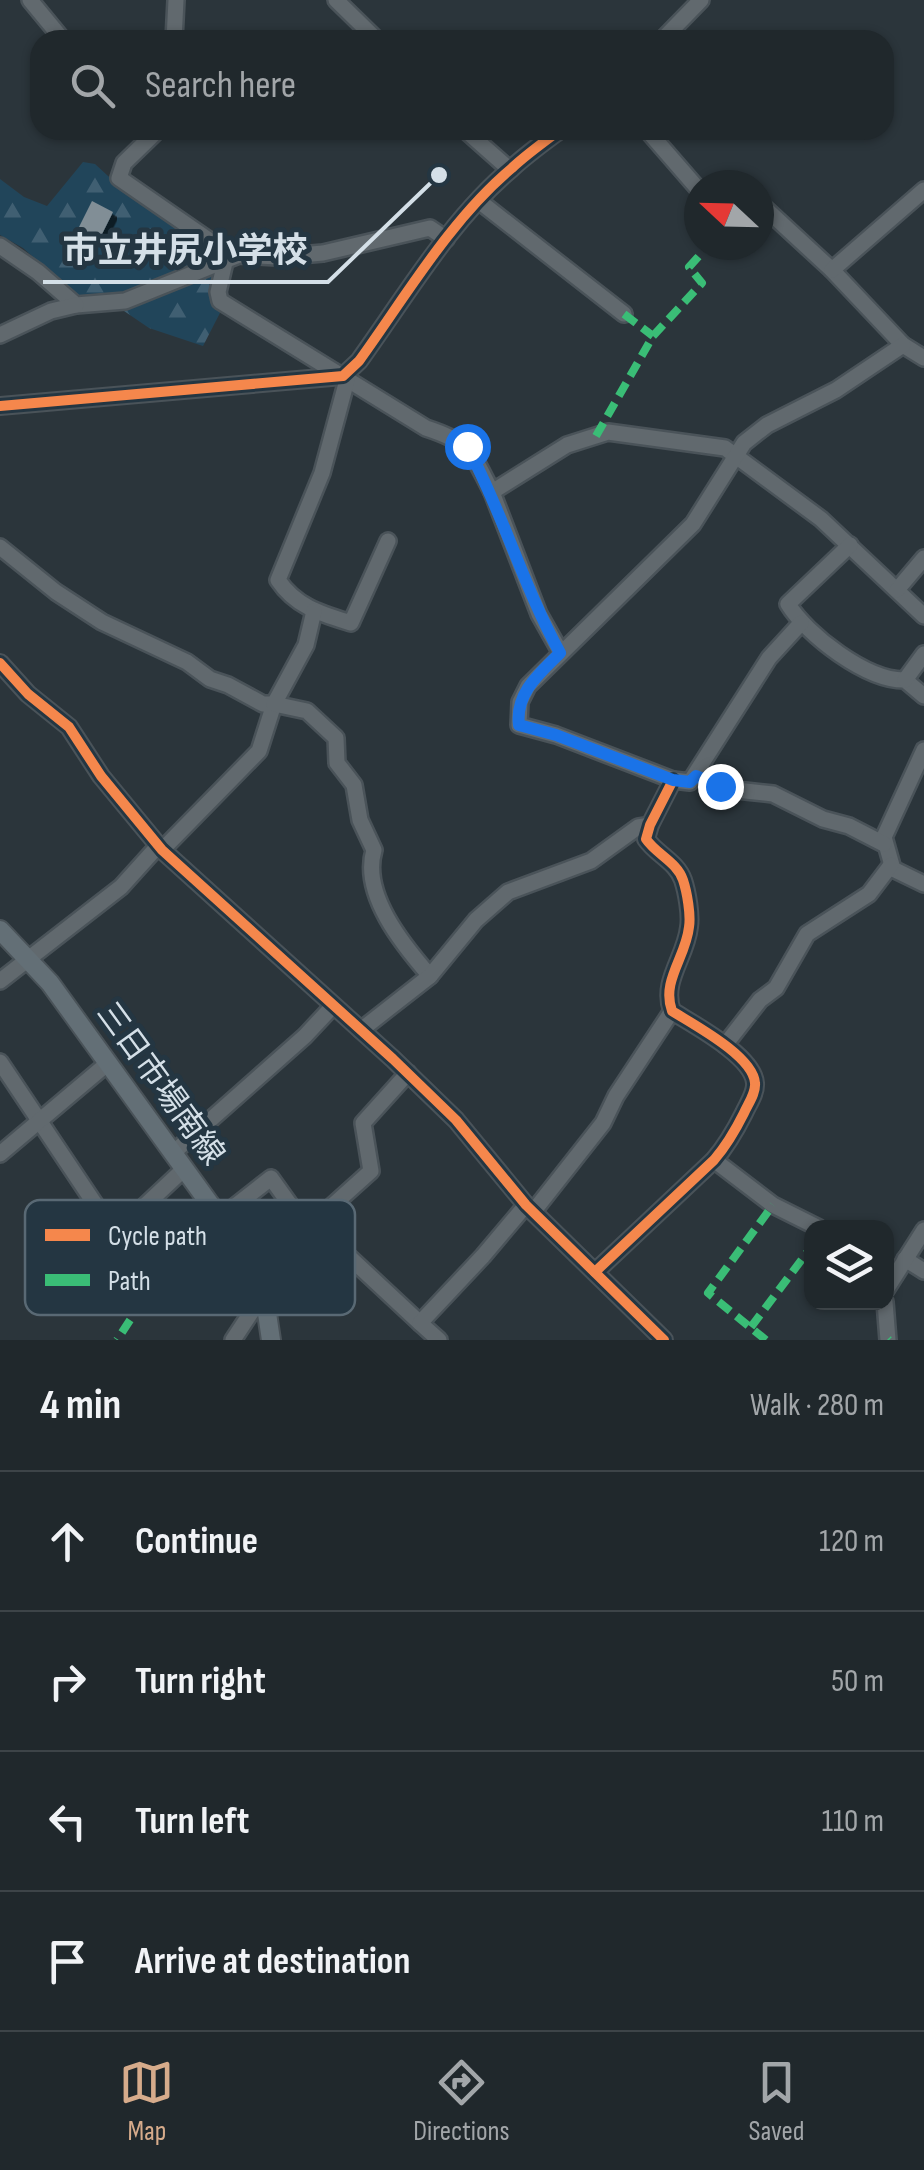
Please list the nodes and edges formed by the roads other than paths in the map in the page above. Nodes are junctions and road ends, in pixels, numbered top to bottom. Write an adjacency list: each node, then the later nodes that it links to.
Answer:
1 (30, 0): 5 (street)
2 (176, 0): 6 (street)
3 (336, 0): 7 (street)
4 (701, 0): 8 (street)
5 (55, 30)
6 (174, 30)
7 (366, 30)
8 (672, 30)
9 (136, 140): 14 (street)
10 (148, 140): 14 (street)
11 (477, 140): 15 (street)
12 (547, 140): 15 (street)
13 (656, 140): 16 (street)
14 (140, 148): 22 (street)
15 (510, 169): 18 (street)
16 (684, 173)
17 (924, 190): 23 (street)
18 (480, 201): 20 (street); 25 (street)
19 (774, 216): 23 (street)
20 (446, 239): 22 (street); 29 (street)
21 (0, 246): 24 (street)
22 (226, 258): 24 (street); 29 (street)
23 (832, 270): 27 (street)
24 (76, 305): 26 (street)
25 (624, 314)
26 (0, 336)
27 (903, 345): 28 (street); 31 (street)
28 (924, 358)
29 (345, 378): 30 (street); 32 (street); 38 (street)
30 (0, 406)
31 (736, 454): 32 (street); 34 (street); 41 (street)
32 (492, 492): 41 (street)
33 (388, 541): 38 (street)
34 (850, 545): 37 (street); 40 (street)
35 (0, 547): 46 (street)
36 (924, 558): 37 (street)
37 (896, 590): 39 (street)
38 (314, 611): 46 (street)
39 (924, 616)
40 (801, 623): 44 (street); 48 (street)
41 (560, 653): 49 (street)
42 (924, 654): 44 (street)
43 (1, 665): 52 (street)
44 (904, 680): 45 (street)
45 (924, 696)
46 (274, 704): 52 (street); 57 (street)
47 (924, 750): 51 (street)
48 (696, 776): 49 (street); 51 (street)
49 (673, 780): 50 (street)
50 (650, 825): 57 (street); 60 (street)
51 (884, 844): 53 (street)
52 (160, 848): 56 (street); 59 (street)
53 (892, 865): 54 (street); 62 (street)
54 (924, 884)
55 (0, 930): 56 (main road, 三日市場南線)
56 (28, 958): 58 (street); 64 (main road, 三日市場南線)
57 (430, 976): 61 (street)
58 (0, 981)
59 (333, 1006): 61 (street); 69 (street)
60 (672, 1011): 62 (street); 76 (street)
61 (361, 1030): 65 (street)
62 (725, 1045): 68 (street)
63 (0, 1062): 66 (street)
64 (108, 1063): 66 (street); 69 (main road, 三日市場南線)
65 (408, 1073): 75 (street); 76 (street)
66 (40, 1122): 67 (street); 70 (street)
67 (0, 1154)
68 (714, 1160): 77 (street); 82 (street)
69 (178, 1161): 71 (street); 72 (main road, 三日市場南線)
70 (92, 1200)
71 (145, 1200)
72 (207, 1200)
73 (243, 1200): 74 (street)
74 (288, 1200)
75 (334, 1200)
76 (529, 1208): 82 (street); 87 (street)
77 (804, 1220)
78 (924, 1230): 79 (street)
79 (905, 1258): 81 (street); 83 (street)
80 (355, 1265): 87 (street)
81 (924, 1271)
82 (595, 1272): 91 (street)
83 (894, 1275)
84 (886, 1310): 92 (street)
85 (245, 1315): 88 (street)
86 (267, 1315): 89 (main road, 三日市場南線)
87 (420, 1323): 90 (street)
88 (233, 1340)
89 (272, 1340)
90 (439, 1340)
91 (664, 1340)
92 (888, 1340)

